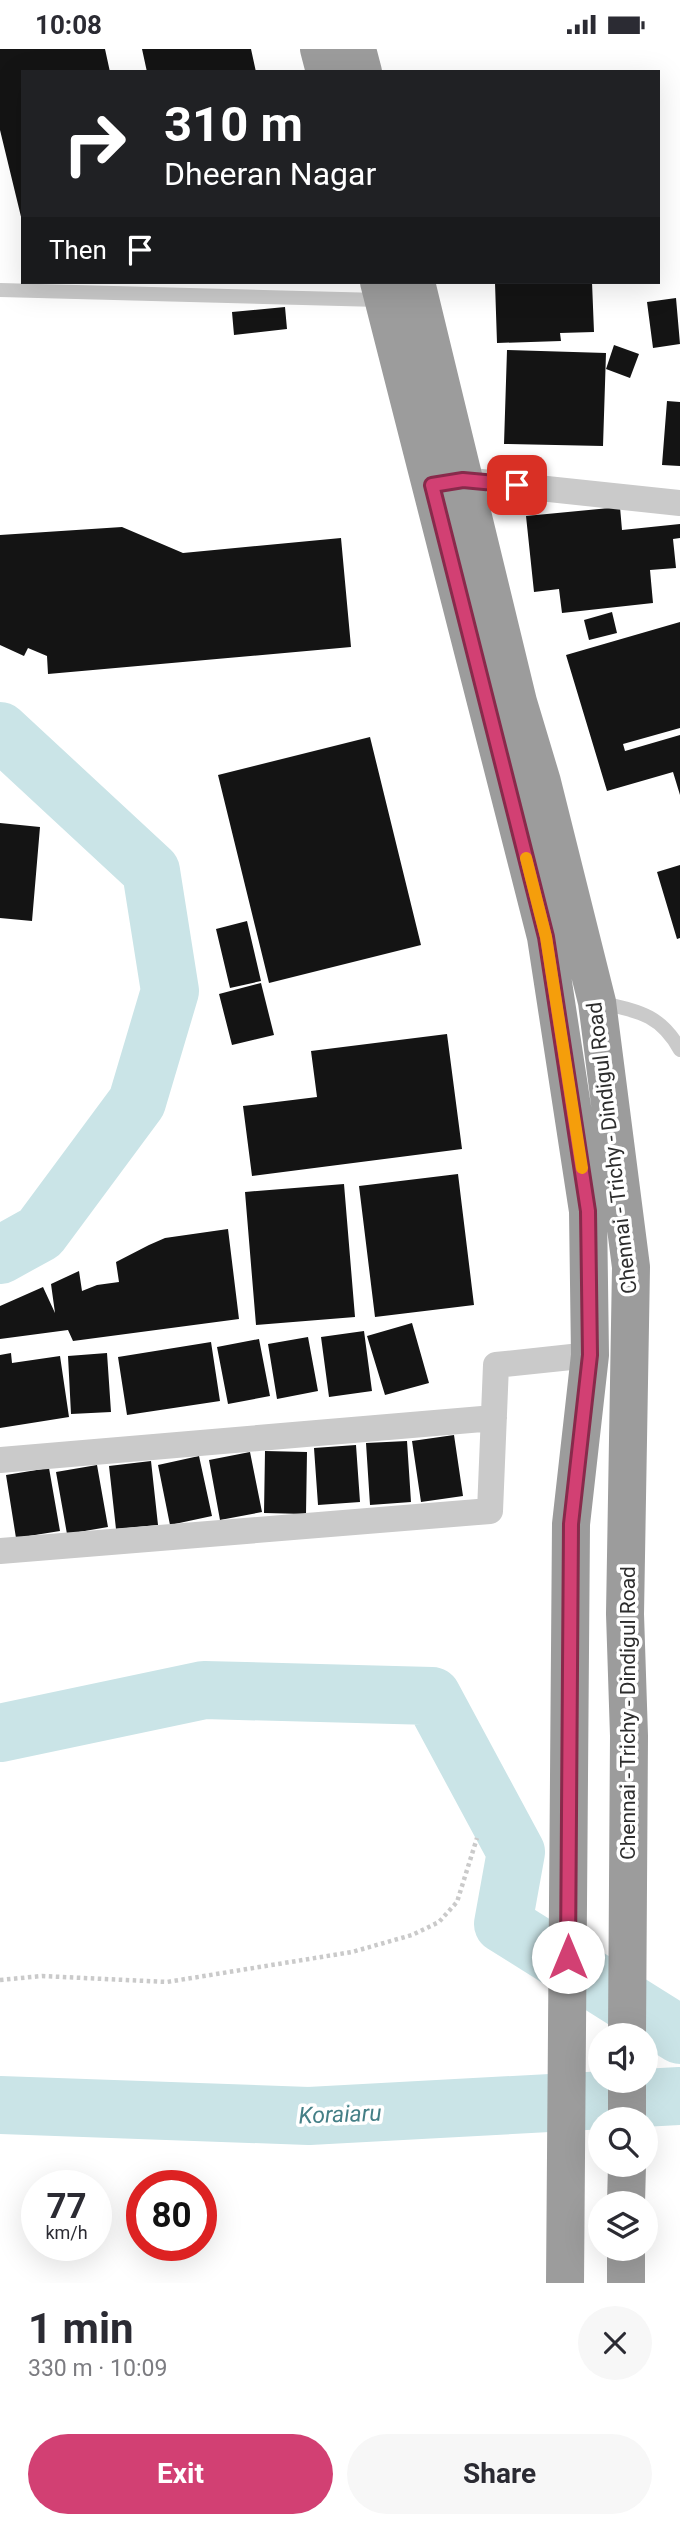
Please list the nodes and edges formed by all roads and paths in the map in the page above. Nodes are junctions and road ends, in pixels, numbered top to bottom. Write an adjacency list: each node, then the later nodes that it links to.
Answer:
1 (319, 49): 3 (highway)
2 (357, 49): 4 (highway)
3 (324, 70)
4 (362, 70)
5 (393, 288): 6 (lane); 7 (highway, Chennai - Trichy - Dindigul Road)
6 (0, 290)
7 (447, 482): 8 (street); 9 (highway, Chennai - Trichy - Dindigul Road); 11 (highway, Chennai - Trichy - Dindigul Road)
8 (680, 503)
9 (597, 1002): 10 (lane); 17 (highway, Chennai - Trichy - Dindigul Road)
10 (680, 1050)
11 (590, 1355): 12 (street); 18 (highway, Chennai - Trichy - Dindigul Road)
12 (494, 1418): 13 (street); 14 (street)
13 (0, 1460)
14 (0, 1551)
15 (477, 1838): 16 (path)
16 (0, 1980)
17 (627, 2023)
18 (566, 2272)

